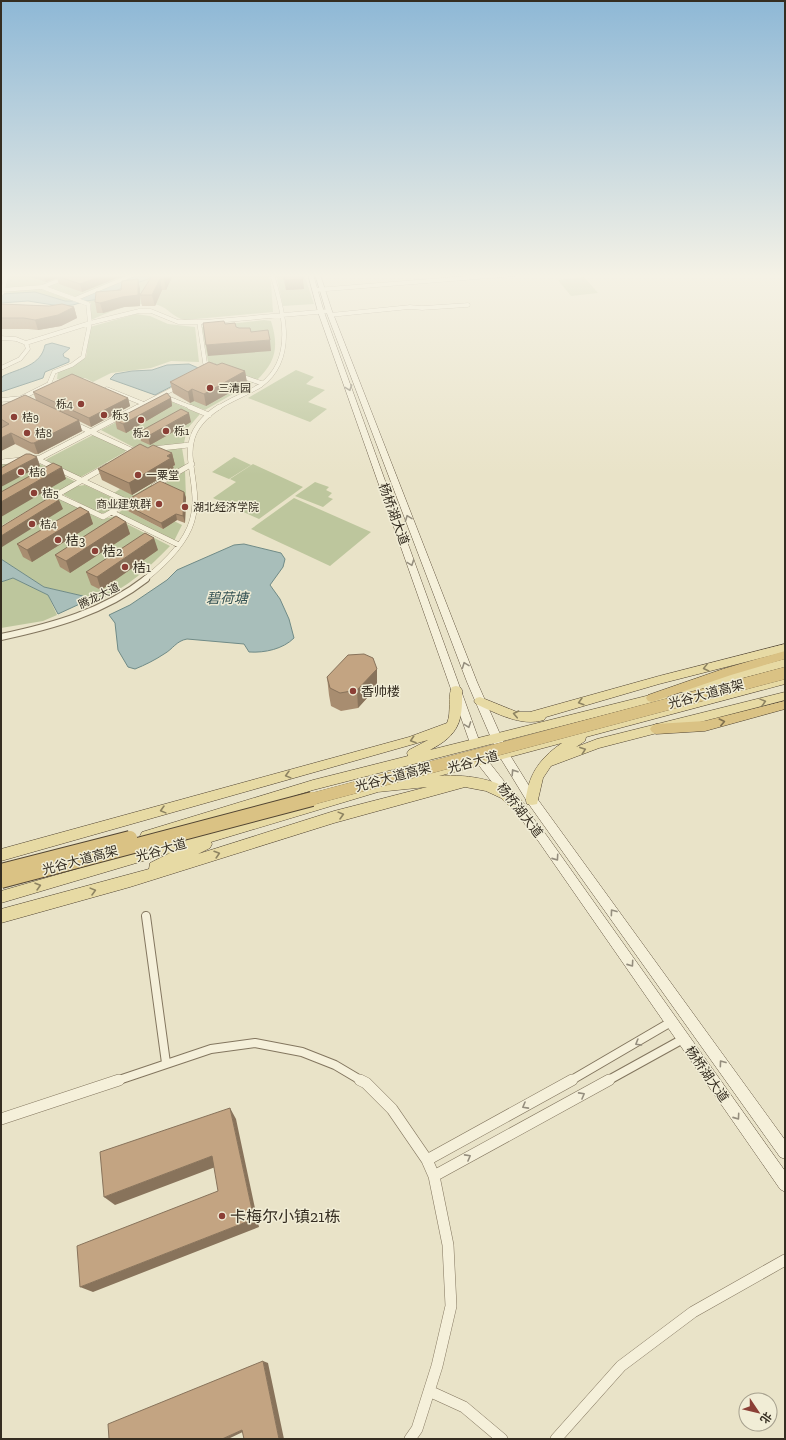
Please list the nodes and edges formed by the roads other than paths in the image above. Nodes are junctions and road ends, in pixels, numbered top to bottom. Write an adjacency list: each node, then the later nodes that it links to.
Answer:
1 (21, 341): 8 (street)
2 (32, 341): 8 (street)
3 (87, 341): 14 (street)
4 (202, 341): 9 (street)
5 (283, 341): 16 (street)
6 (337, 341): 49 (main road, 杨桥湖大道, one-way to 49)
7 (338, 341): 52 (main road, 杨桥湖大道, one-way to 7)
8 (26, 343): 10 (street)
9 (216, 366): 11 (street); 12 (street)
10 (1, 368)
11 (222, 369)
12 (209, 370)
13 (235, 373): 16 (street)
14 (51, 379): 15 (street); 20 (street)
15 (58, 379)
16 (261, 383): 24 (street)
17 (182, 384): 19 (street)
18 (98, 386): 23 (street)
19 (162, 395): 23 (street); 24 (street)
20 (21, 398): 21 (street); 22 (street)
21 (1, 400)
22 (28, 402)
23 (144, 404): 26 (street)
24 (209, 415): 27 (street)
25 (63, 419): 26 (street)
26 (92, 432): 28 (street); 30 (street)
27 (189, 445): 28 (street); 33 (street, 腾龙大道)
28 (133, 451): 29 (street)
29 (122, 456)
30 (40, 458): 32 (street); 34 (street)
31 (116, 460): 34 (street)
32 (1, 462)
33 (192, 464): 35 (street); 41 (street, 腾龙大道)
34 (82, 480): 36 (street); 39 (street)
35 (147, 490)
36 (56, 495): 38 (street); 40 (street)
37 (134, 498): 39 (street)
38 (50, 499)
39 (128, 502): 40 (street)
40 (111, 512): 41 (street)
41 (179, 545): 42 (street, 腾龙大道)
42 (1, 637)
43 (785, 648): 57 (main road, one-way to 57)
44 (785, 656): 51 (highway)
45 (785, 663): 51 (main road, 光谷大道)
46 (785, 667): 75 (highway, 光谷大道高架, bridge)
47 (785, 673): 77 (highway, 光谷大道高架, bridge)
48 (785, 680): 56 (main road, 光谷大道)
49 (456, 690): 58 (main road); 62 (main road, 杨桥湖大道, one-way to 62)
50 (785, 696): 54 (main road, one-way to 50)
51 (652, 698): 55 (main road, 光谷大道)
52 (480, 701): 57 (main road, one-way to 52); 61 (main road, 杨桥湖大道)
53 (785, 705): 59 (highway, one-way to 53)
54 (744, 707): 56 (main road); 59 (main road)
55 (596, 713): 57 (main road); 61 (main road, 光谷大道)
56 (654, 715): 60 (main road, 光谷大道)
57 (532, 716)
58 (450, 727): 66 (main road); 70 (main road, one-way to 70)
59 (656, 729): 65 (main road, one-way to 59)
60 (593, 731): 63 (main road, 光谷大道); 65 (main road)
61 (495, 737): 62 (main road, 光谷大道); 63 (main road, 杨桥湖大道)
62 (475, 743): 64 (main road, 杨桥湖大道); 66 (main road, 光谷大道)
63 (503, 754): 64 (main road, 光谷大道); 71 (main road, 杨桥湖大道, one-way to 63)
64 (481, 760): 68 (main road, 光谷大道); 72 (main road, 杨桥湖大道)
65 (546, 763): 71 (main road)
66 (378, 768): 69 (main road, 光谷大道)
67 (464, 782): 68 (main road); 72 (main road); 78 (main road, one-way to 67)
68 (379, 787): 73 (main road, 光谷大道)
69 (305, 788): 70 (main road); 76 (main road, 光谷大道)
70 (216, 795): 74 (main road, one-way to 74)
71 (532, 800): 86 (main road, 杨桥湖大道, one-way to 71)
72 (519, 807): 82 (main road, 杨桥湖大道, one-way to 82)
73 (244, 826): 78 (main road); 79 (main road, 光谷大道, one-way to 73)
74 (1, 855)
75 (1, 871)
76 (1, 875)
77 (1, 881)
78 (116, 885): 80 (main road, one-way to 78)
79 (1, 897)
80 (1, 916)
81 (146, 916): 84 (street)
82 (671, 1022): 83 (main road, 杨桥湖大道); 87 (street, one-way to 87)
83 (683, 1039): 88 (street, one-way to 83); 89 (main road, 杨桥湖大道, one-way to 89)
84 (166, 1063): 85 (street); 87 (street)
85 (1, 1119)
86 (785, 1152)
87 (427, 1160): 88 (street)
88 (434, 1176): 91 (street)
89 (785, 1184)
90 (785, 1260): 94 (street)
91 (429, 1391): 92 (street); 93 (street)
92 (410, 1439)
93 (502, 1439)
94 (556, 1439)

